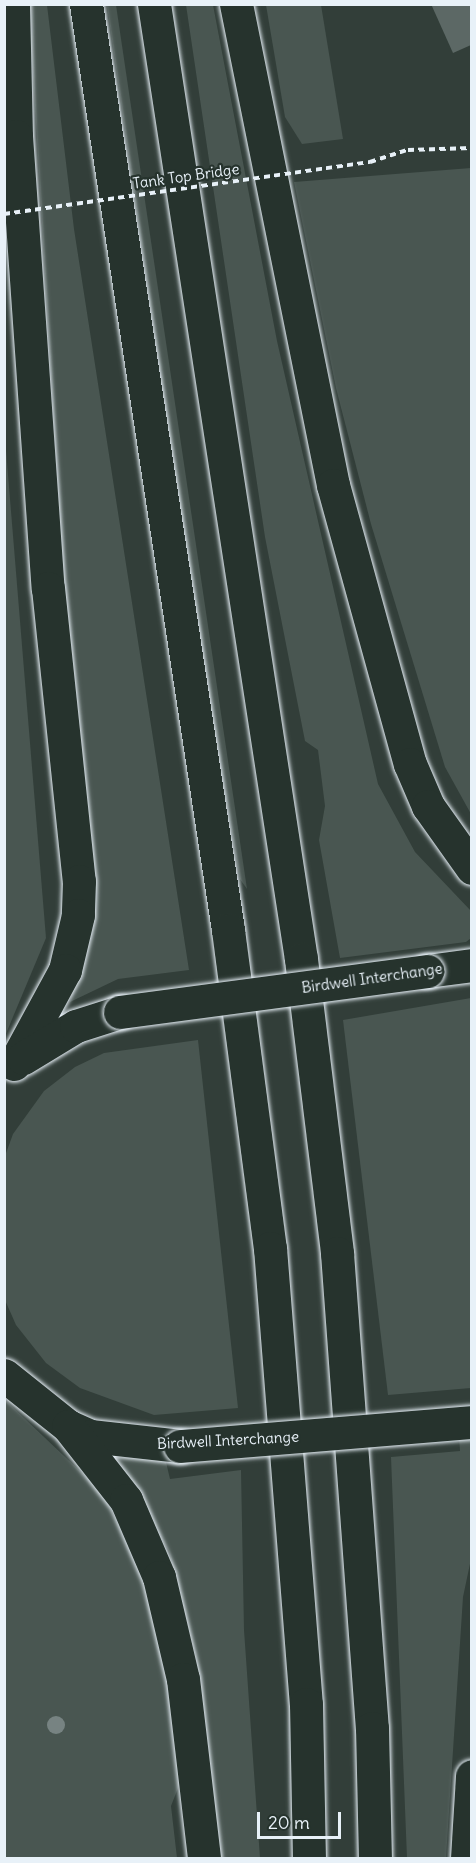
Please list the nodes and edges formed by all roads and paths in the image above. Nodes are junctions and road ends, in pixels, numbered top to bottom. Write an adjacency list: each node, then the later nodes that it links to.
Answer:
1 (13, 4): 9 (highway)
2 (86, 4): 15 (highway)
3 (154, 4): 16 (highway)
4 (236, 4): 7 (highway)
5 (471, 148): 6 (path, Tank Top Bridge, bridge)
6 (4, 213)
7 (471, 868)
8 (471, 965): 9 (highway, Birdwell Interchange, bridge)
9 (9, 1069)
10 (4, 1376): 12 (highway, Birdwell Interchange)
11 (471, 1422): 12 (highway, Birdwell Interchange, bridge)
12 (68, 1426): 14 (highway)
13 (471, 1776): 17 (highway)
14 (204, 1858)
15 (309, 1858)
16 (375, 1858)
17 (467, 1858)

